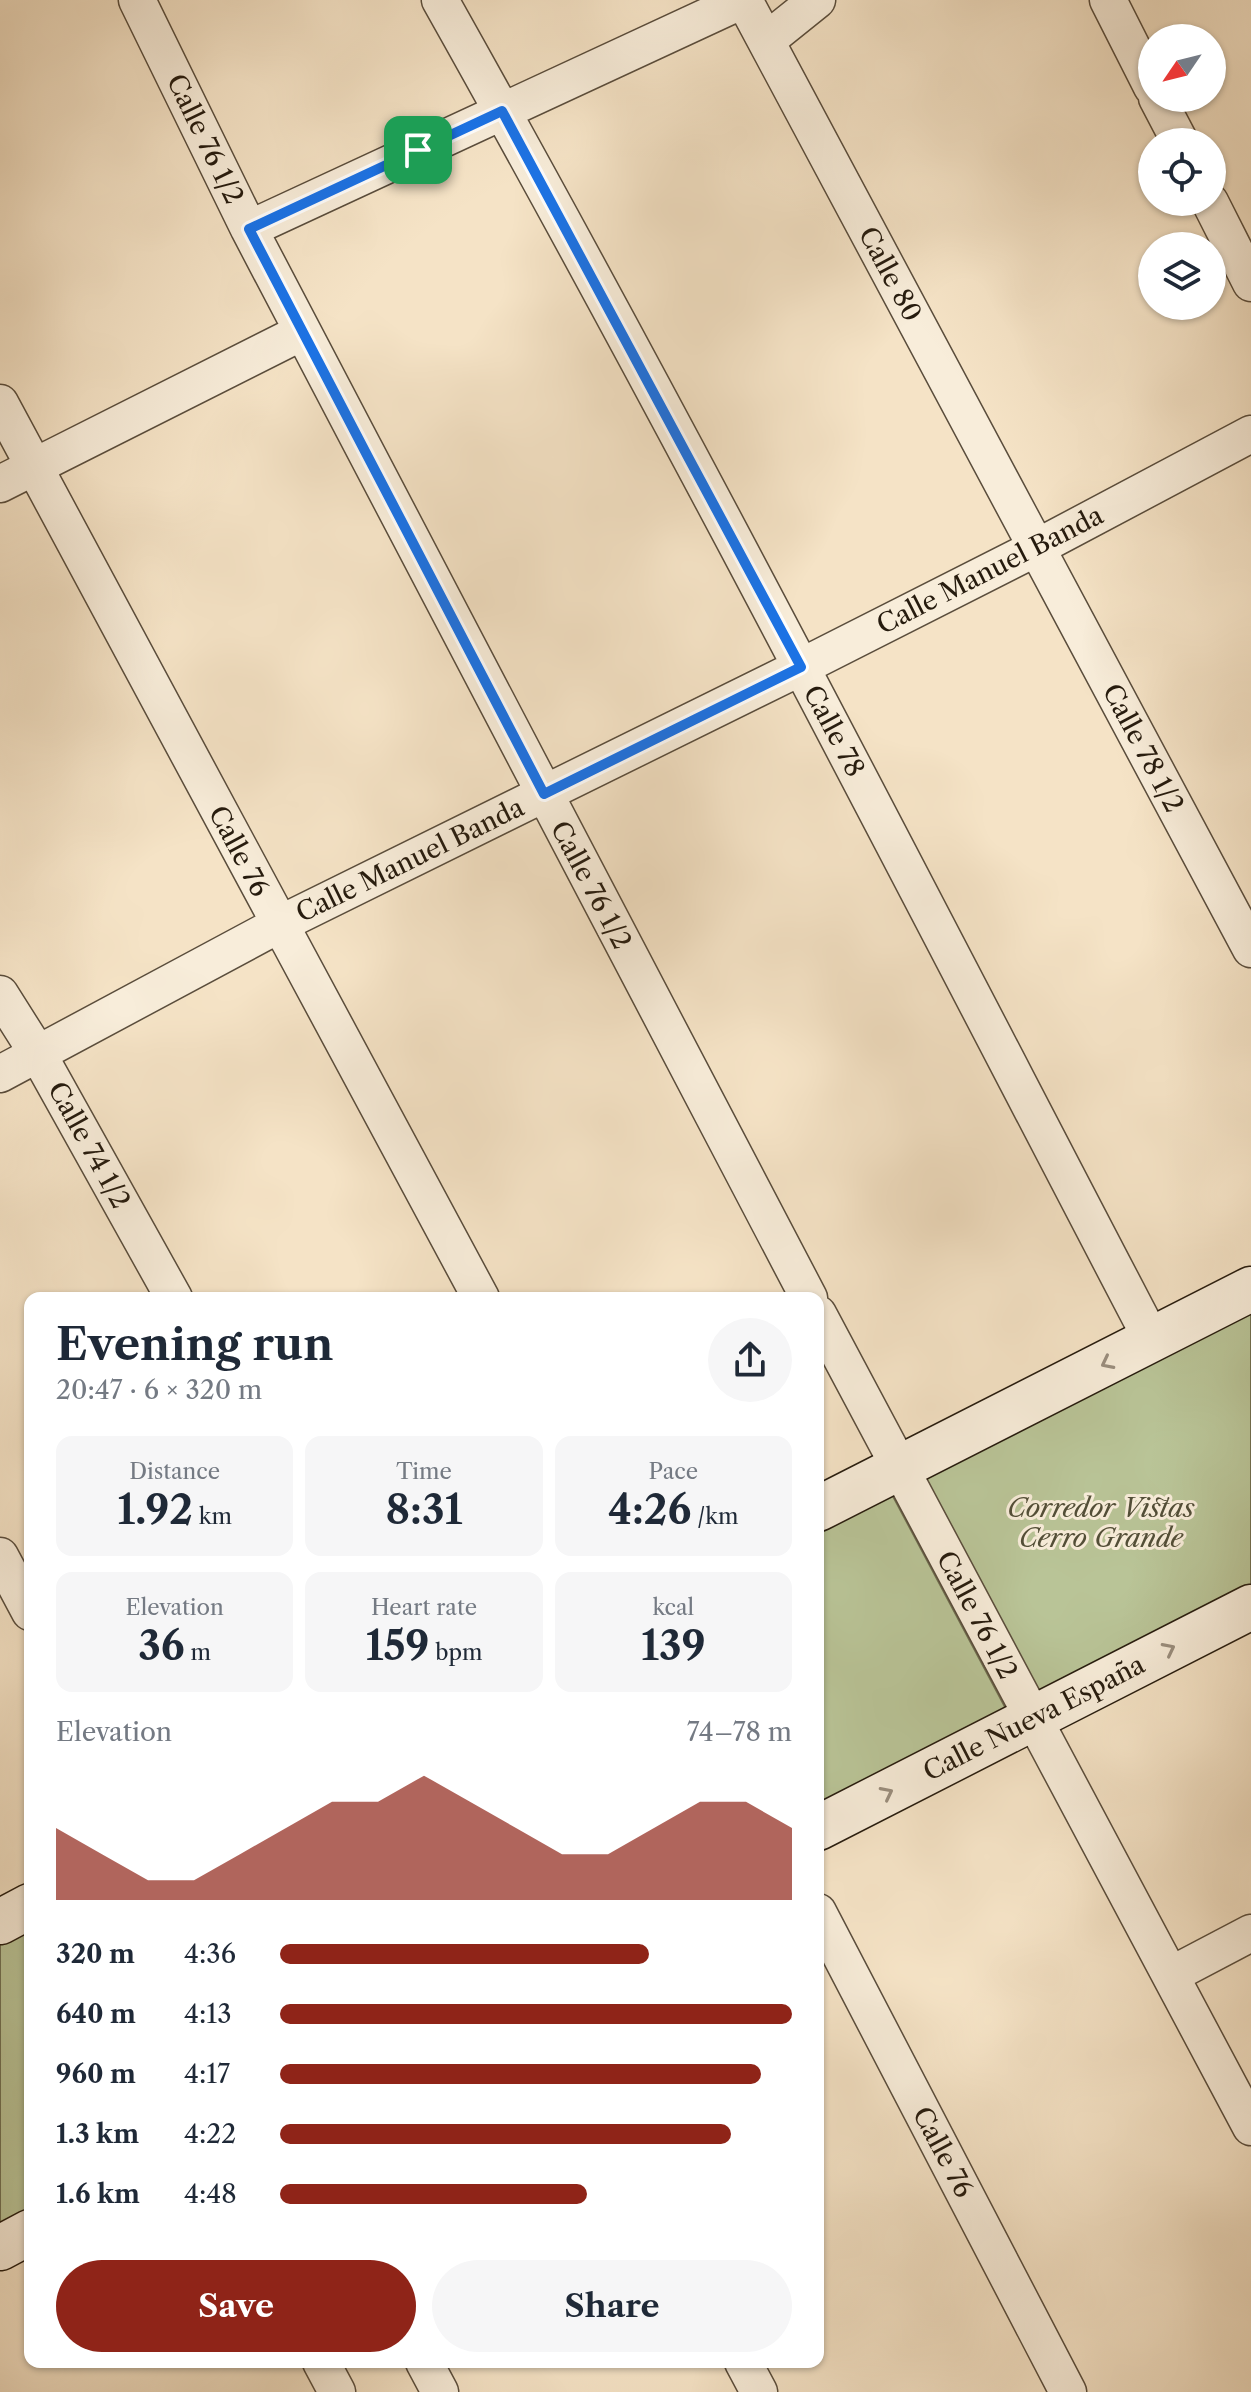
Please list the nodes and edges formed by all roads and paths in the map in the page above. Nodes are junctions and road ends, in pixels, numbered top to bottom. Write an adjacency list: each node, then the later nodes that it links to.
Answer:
1 (137, 0): 10 (street, Calle 76 1/2)
2 (440, 0): 8 (street, Calle 78)
3 (743, 0): 6 (street, Calle 80); 8 (street)
4 (817, 0): 6 (street)
5 (1108, 0): 7 (street)
6 (766, 41): 17 (street, Calle 80)
7 (1138, 59)
8 (502, 111): 10 (street); 18 (street, Calle 78)
9 (1217, 216): 11 (street)
10 (249, 229): 12 (street, Calle 76 1/2)
11 (1251, 283)
12 (302, 332): 15 (street); 19 (street, Calle 76 1/2)
13 (0, 403): 15 (street, Calle 76)
14 (1251, 434): 17 (street, Calle Manuel Banda)
15 (33, 468): 16 (street); 20 (street, Calle 76)
16 (0, 484)
17 (1036, 548): 18 (street, Calle Manuel Banda); 21 (street, Calle 78 1/2)
18 (801, 667): 19 (street, Calle Manuel Banda); 30 (street, Calle 78)
19 (544, 794): 20 (street, Calle Manuel Banda); 28 (street, Calle 76 1/2)
20 (278, 925): 23 (street, Calle Manuel Banda); 27 (street, Calle 76)
21 (1251, 949)
22 (0, 994): 23 (street, Calle 74 1/2)
23 (38, 1054): 24 (street, Calle Manuel Banda); 26 (street, Calle 74 1/2)
24 (0, 1074)
25 (1251, 1289): 30 (street)
26 (171, 1292)
27 (478, 1292)
28 (806, 1292)
29 (824, 1325): 31 (street, Calle 76 1/2)
30 (1152, 1340): 31 (street, one-way to 31)
31 (899, 1469): 32 (street); 36 (street, Calle 76 1/2)
32 (824, 1506)
33 (0, 1556): 34 (street)
34 (24, 1601)
35 (1251, 1607): 36 (street, Calle Nueva España, one-way to 35)
36 (1032, 1719): 37 (street, Calle Nueva España, one-way to 36); 42 (street, Calle 76 1/2)
37 (824, 1825)
38 (24, 1909): 39 (street)
39 (0, 1922)
40 (824, 1924): 52 (street, Calle 76)
41 (1251, 1933): 42 (street)
42 (1171, 1975): 43 (street, Calle 76 1/2)
43 (1251, 2127)
44 (24, 2235): 45 (street)
45 (0, 2248)
46 (324, 2368): 49 (street)
47 (427, 2368): 50 (street)
48 (746, 2368): 51 (street)
49 (337, 2392)
50 (440, 2392)
51 (759, 2392)
52 (1068, 2392)

